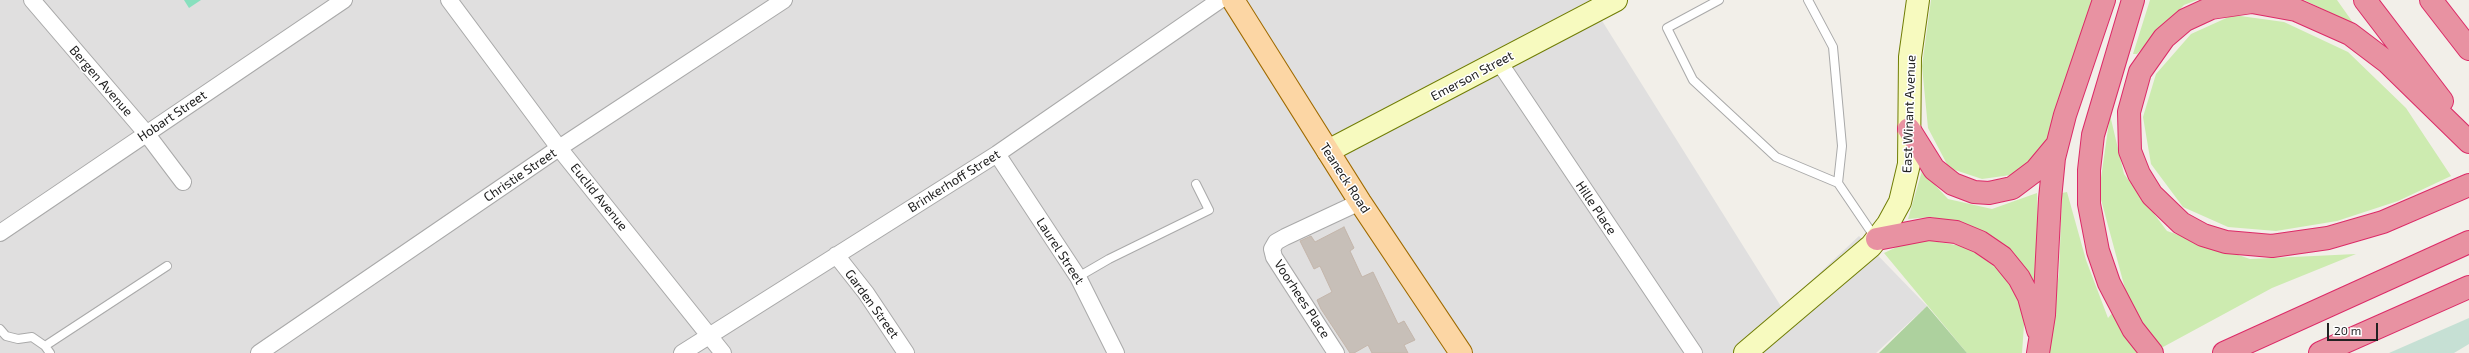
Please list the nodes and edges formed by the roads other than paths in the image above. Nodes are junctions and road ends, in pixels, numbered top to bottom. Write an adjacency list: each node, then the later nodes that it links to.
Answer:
1 (32, 0): 20 (street, Bergen Avenue)
2 (344, 0): 20 (street, Hobart Street)
3 (449, 0): 24 (street, Euclid Avenue)
4 (784, 0): 24 (street, Christie Street)
5 (1220, 0): 26 (street, Brinkerhoff Street)
6 (1233, 0): 25 (main road, Teaneck Road)
7 (1616, 0): 18 (main road, Emerson Street)
8 (1719, 0): 28 (lane)
9 (1808, 0): 28 (lane)
10 (1906, 0): 17 (main road)
11 (1918, 0): 17 (main road, East Winant Avenue)
12 (2104, 0): 23 (highway)
13 (2133, 0): 53 (highway)
14 (2365, 0): 21 (highway)
15 (2431, 0): 16 (highway)
16 (2469, 49)
17 (1910, 57): 19 (main road, East Winant Avenue)
18 (1499, 62): 25 (main road, Emerson Street); 51 (street, Hille Place)
19 (1909, 130): 23 (highway); 33 (main road, East Winant Avenue)
20 (146, 134): 27 (street, Bergen Avenue); 32 (street, Hobart Street)
21 (2469, 136)
22 (2469, 142): 30 (highway)
23 (2057, 145): 42 (highway)
24 (559, 148): 40 (street, Euclid Avenue); 44 (street, Christie Street)
25 (1328, 151): 31 (main road, Teaneck Road)
26 (997, 154): 35 (street, Brinkerhoff Street); 37 (street, Laurel Street)
27 (183, 182)
28 (1838, 183): 33 (lane)
29 (1196, 184): 37 (lane)
30 (2469, 185)
31 (1360, 202): 49 (street, Voorhees Place); 50 (main road, Teaneck Road)
32 (0, 233)
33 (1877, 239): 42 (highway); 52 (main road, East Winant Avenue)
34 (2469, 242): 54 (highway)
35 (836, 255): 40 (street, Brinkerhoff Street); 47 (street, Garden Street)
36 (167, 266): 41 (lane)
37 (1078, 277): 48 (street, Laurel Street)
38 (2469, 287): 55 (highway)
39 (0, 329): 41 (lane)
40 (709, 334): 45 (street, Brinkerhoff Street); 46 (street, Euclid Avenue)
41 (45, 346): 43 (lane)
42 (2039, 347)
43 (50, 353)
44 (259, 353)
45 (682, 353)
46 (724, 353)
47 (906, 353)
48 (1116, 353)
49 (1336, 353)
50 (1461, 353)
51 (1694, 353)
52 (1745, 353)
53 (2152, 353)
54 (2224, 353)
55 (2320, 353)

